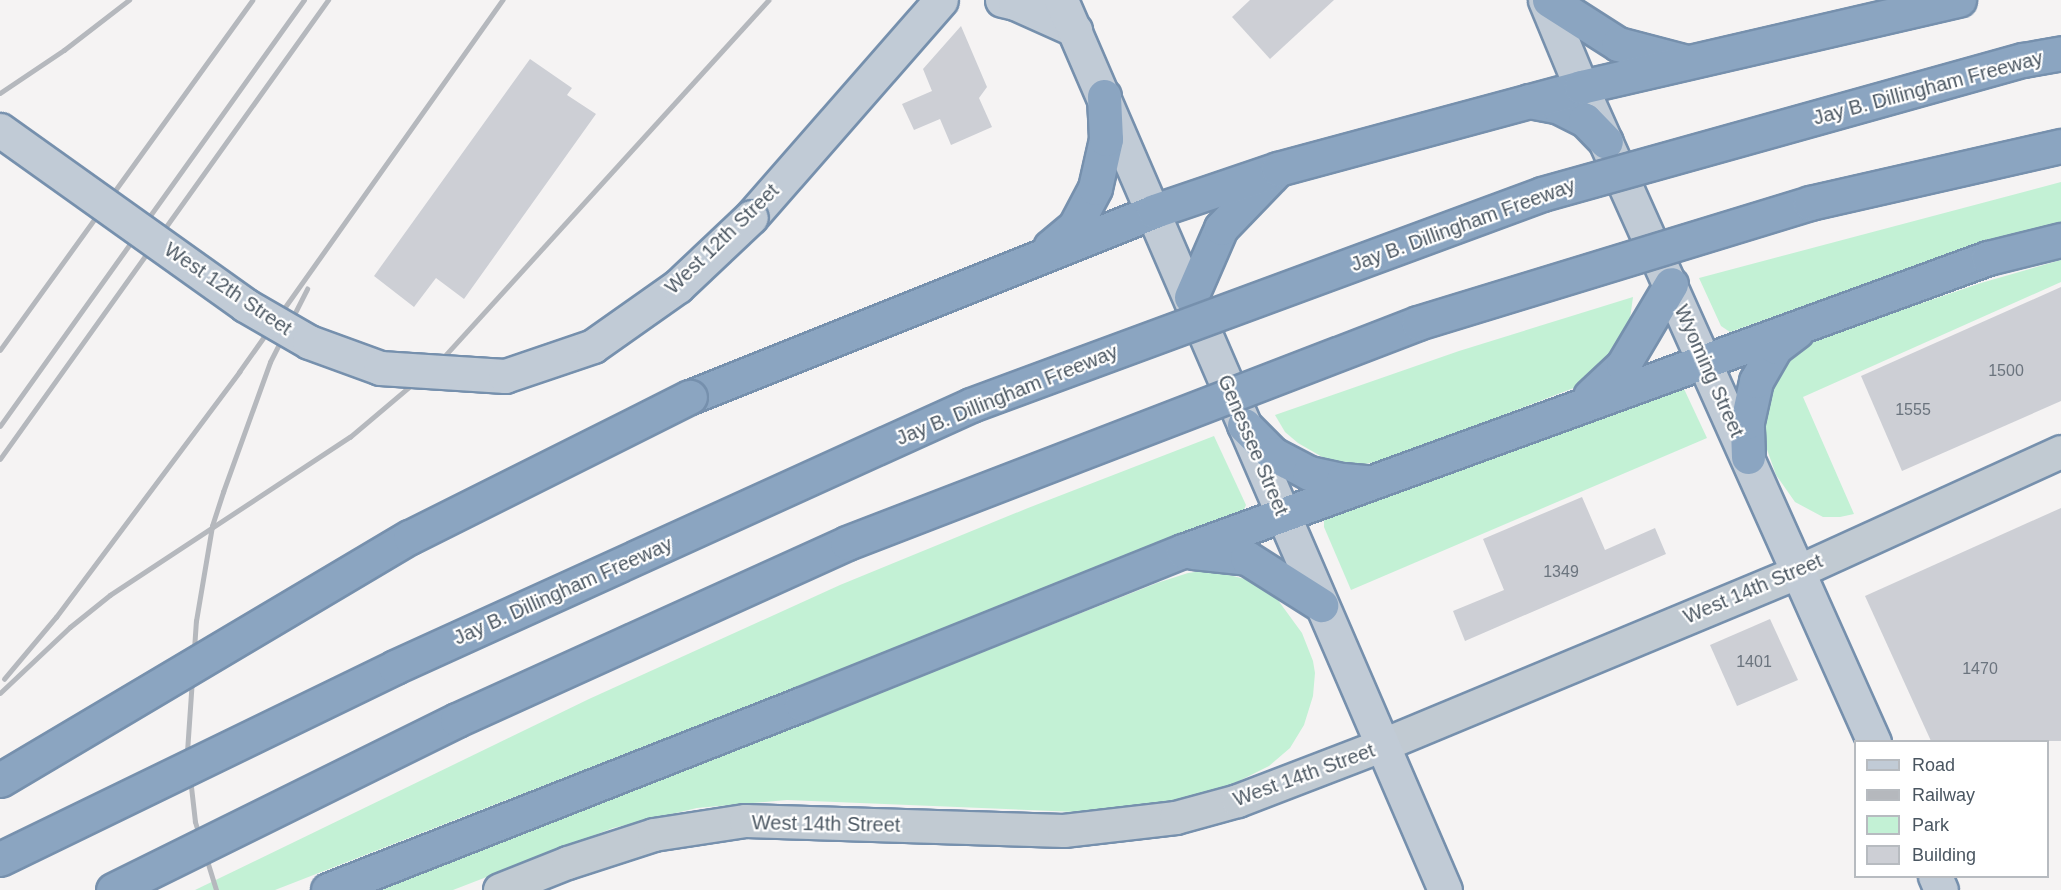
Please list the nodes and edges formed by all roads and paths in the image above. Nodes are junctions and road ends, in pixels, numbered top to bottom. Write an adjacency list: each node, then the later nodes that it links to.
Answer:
1 (942, 0): 12 (main road, West 12th Street, bridge)
2 (1002, 0): 6 (main road)
3 (1061, 0): 6 (main road, Genessee Street)
4 (1547, 0): 8 (highway); 9 (main road, Wyoming Street)
5 (1959, 0): 8 (highway)
6 (1075, 30): 10 (main road, Genessee Street)
7 (2061, 52): 35 (highway, Jay B. Dillingham Freeway, bridge)
8 (1688, 62): 9 (highway)
9 (1581, 87): 11 (highway); 13 (main road, Wyoming Street)
10 (1104, 96): 16 (main road, Genessee Street); 18 (highway)
11 (1528, 101): 13 (highway); 15 (highway)
12 (0, 130)
13 (1606, 142): 19 (main road, Wyoming Street)
14 (2061, 146): 36 (highway, bridge)
15 (1278, 169): 16 (highway); 20 (highway)
16 (1154, 211): 18 (highway); 20 (main road, Genessee Street)
17 (2061, 240): 21 (highway)
18 (1038, 258): 34 (highway, bridge)
19 (1671, 284): 22 (main road, Wyoming Street); 23 (highway)
20 (1191, 297): 24 (main road, Genessee Street)
21 (1805, 325): 22 (highway); 26 (highway)
22 (1705, 362): 23 (highway); 26 (main road, Wyoming Street)
23 (1580, 405): 27 (highway)
24 (1244, 425): 27 (highway); 28 (main road, Genessee Street)
25 (2061, 452): 30 (street, West 14th Street)
26 (1748, 457): 30 (main road, Wyoming Street)
27 (1375, 482): 28 (highway)
28 (1283, 517): 29 (highway); 31 (main road, Genessee Street)
29 (1183, 551): 31 (highway); 37 (highway)
30 (1798, 572): 32 (main road, Wyoming Street); 33 (street, West 14th Street)
31 (1321, 605): 33 (main road, Genessee Street)
32 (1874, 740)
33 (1381, 746): 38 (street, West 14th Street); 39 (main road, Genessee Street)
34 (0, 780)
35 (0, 859)
36 (113, 890)
37 (328, 890)
38 (500, 890)
39 (1445, 890)

